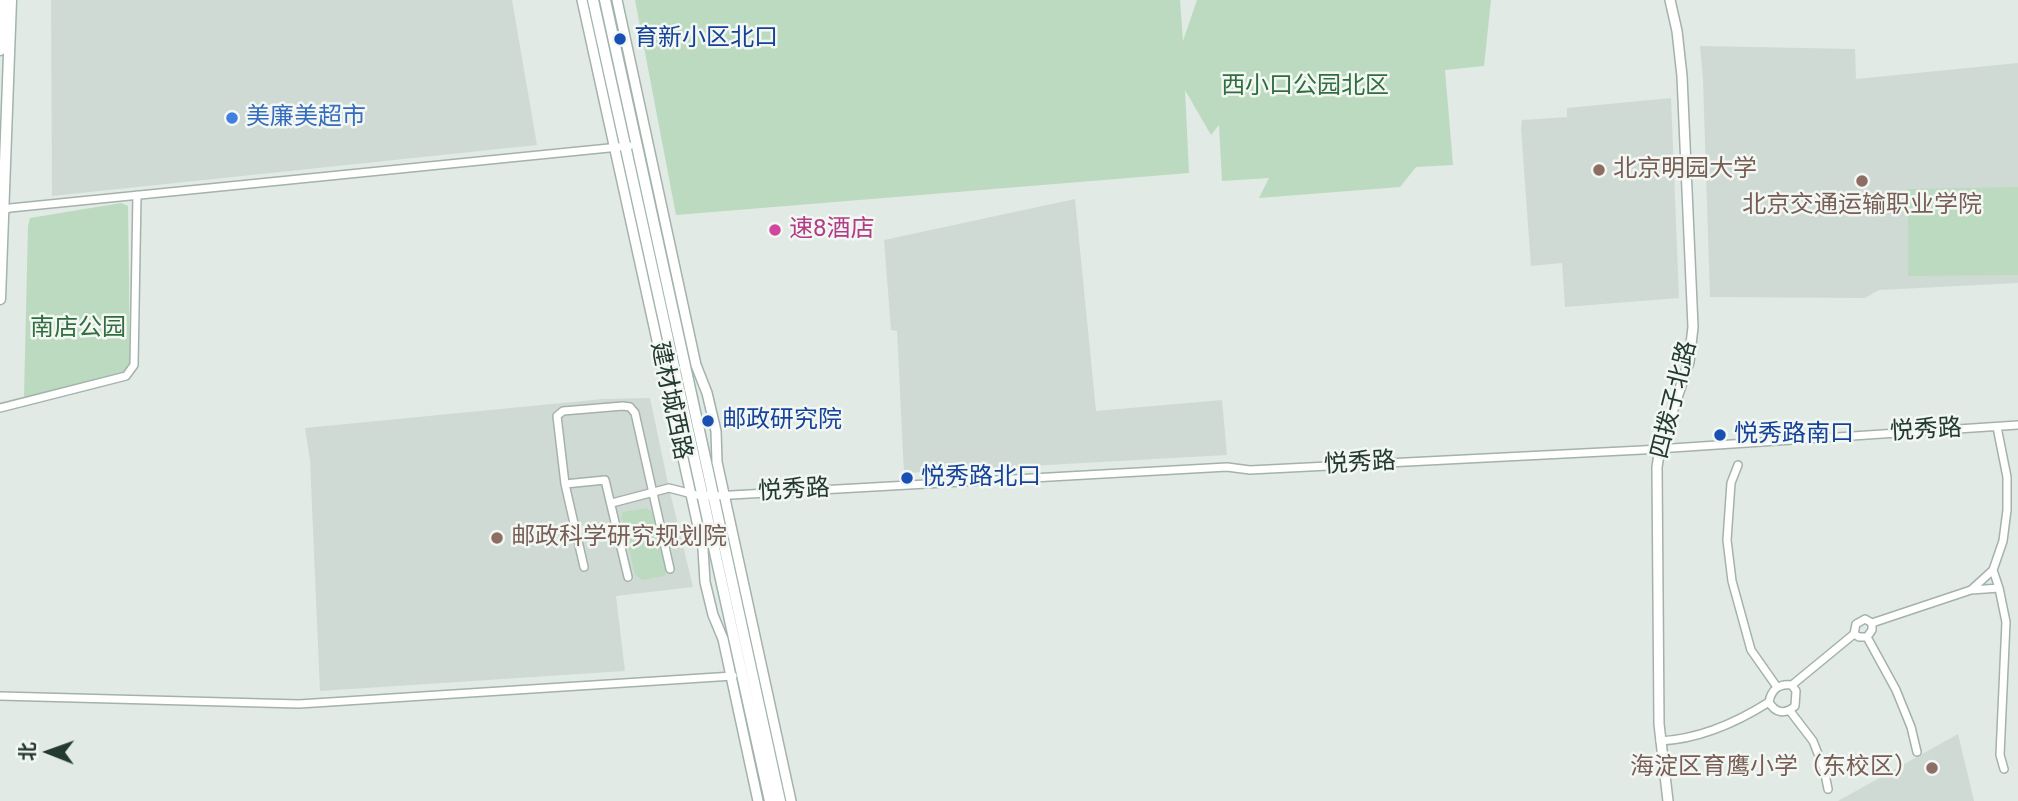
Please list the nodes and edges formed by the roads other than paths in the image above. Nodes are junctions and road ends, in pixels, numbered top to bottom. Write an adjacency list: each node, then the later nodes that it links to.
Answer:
1 (2, 0): 8 (main road)
2 (11, 0): 12 (main road)
3 (582, 0): 10 (street, 建材城西路)
4 (593, 0): 10 (main road, 建材城西路)
5 (605, 0): 9 (main road, 建材城西路)
6 (617, 0): 13 (street, 建材城西路)
7 (1670, 0): 19 (street, 四拨子北路)
8 (0, 50)
9 (637, 145): 10 (street); 14 (main road, 建材城西路)
10 (620, 147): 11 (street); 23 (street, 建材城西路); 24 (main road, 建材城西路)
11 (137, 195): 12 (street); 16 (street)
12 (2, 211): 15 (main road)
13 (665, 222): 14 (street); 24 (street, 建材城西路)
14 (664, 271): 24 (main road, 建材城西路)
15 (0, 299)
16 (0, 408)
17 (2018, 425): 18 (street, 悦秀路)
18 (1997, 426): 19 (street, 悦秀路); 28 (street)
19 (1660, 448): 24 (street, 悦秀路); 42 (street, 四拨子北路)
20 (1738, 465): 38 (street)
21 (565, 484): 22 (street); 25 (street); 26 (street)
22 (652, 492): 23 (street, 悦秀路); 25 (street, 悦秀路); 27 (street)
23 (691, 493): 24 (street, 悦秀路); 36 (street, 建材城西路)
24 (714, 496): 35 (main road, 建材城西路); 48 (main road, 建材城西路); 49 (street, 建材城西路)
25 (612, 503): 29 (street)
26 (584, 567)
27 (670, 569)
28 (1993, 570): 30 (street); 31 (street)
29 (628, 577)
30 (1999, 588): 31 (street); 44 (street)
31 (1971, 590): 32 (street)
32 (1872, 623): 33 (street); 34 (street)
33 (1854, 634): 34 (street); 37 (street)
34 (1867, 637): 43 (street)
35 (742, 675): 36 (street); 47 (main road, 建材城西路)
36 (731, 676): 39 (street); 46 (street, 建材城西路)
37 (1792, 685): 38 (street); 41 (street)
38 (1777, 687): 40 (street)
39 (0, 696)
40 (1769, 702): 41 (street); 42 (street)
41 (1790, 711): 45 (street)
42 (1660, 741): 50 (street, 四拨子北路)
43 (1917, 752)
44 (2004, 769)
45 (1828, 789)
46 (758, 801)
47 (770, 801)
48 (780, 801)
49 (791, 801)
50 (1668, 801)

